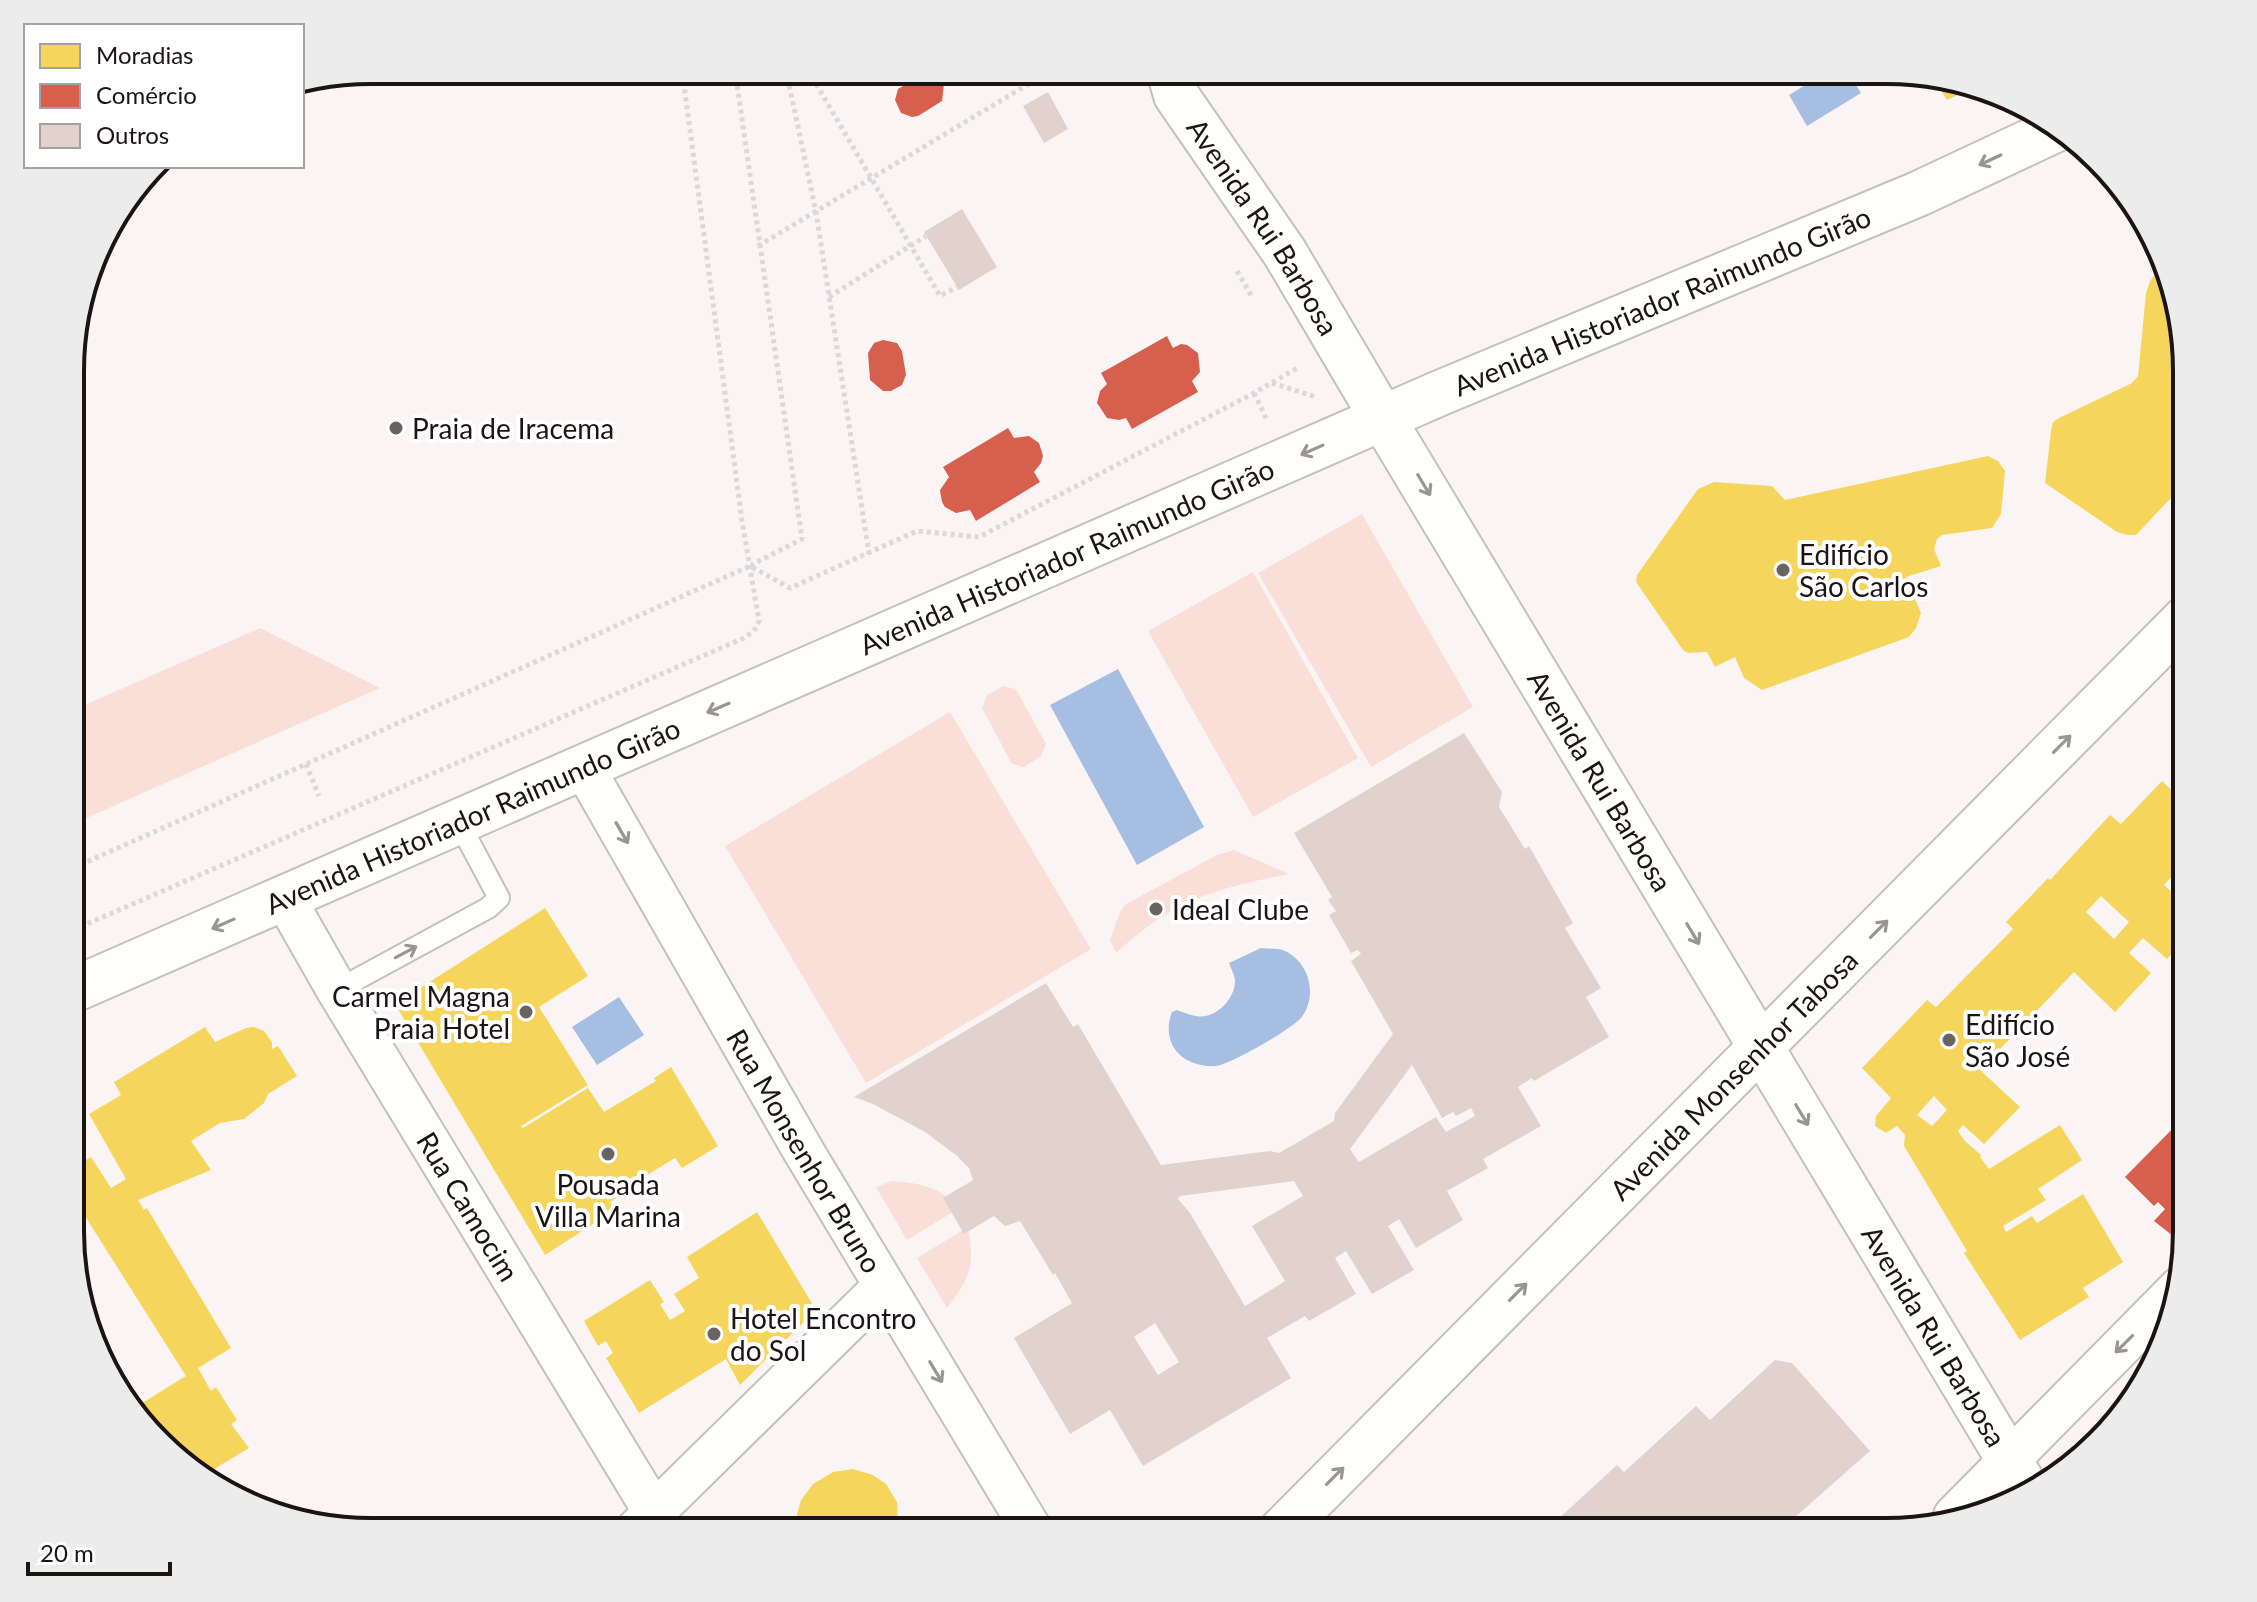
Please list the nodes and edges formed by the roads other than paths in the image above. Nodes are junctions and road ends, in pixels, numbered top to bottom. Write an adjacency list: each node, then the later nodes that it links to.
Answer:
1 (1173, 84): 3 (main road, Avenida Rui Barbosa)
2 (2048, 133): 3 (main road, Avenida Historiador Raimundo Girão, one-way to 3)
3 (1383, 419): 5 (main road, Avenida Historiador Raimundo Girão, one-way to 5); 10 (main road, Avenida Rui Barbosa, one-way to 10)
4 (2173, 631): 10 (main road, Avenida Monsenhor Tabosa, one-way to 4)
5 (583, 766): 6 (main road, Avenida Historiador Raimundo Girão); 11 (street, Rua Monsenhor Bruno, one-way to 11)
6 (458, 821): 7 (main road, Avenida Historiador Raimundo Girão); 9 (lane, one-way to 6)
7 (284, 897): 8 (main road, Avenida Historiador Raimundo Girão, one-way to 8); 9 (street, Rua Camocim)
8 (84, 985)
9 (337, 990): 15 (street, Rua Camocim)
10 (1761, 1048): 13 (main road, Avenida Rui Barbosa, one-way to 13); 18 (main road, Avenida Monsenhor Tabosa, one-way to 10)
11 (884, 1286): 16 (street); 17 (street, Rua Monsenhor Bruno, one-way to 17)
12 (2162, 1308): 13 (street, one-way to 13)
13 (2019, 1476): 14 (street)
14 (1973, 1504)
15 (642, 1518)
16 (648, 1518)
17 (1025, 1518)
18 (1294, 1518)

